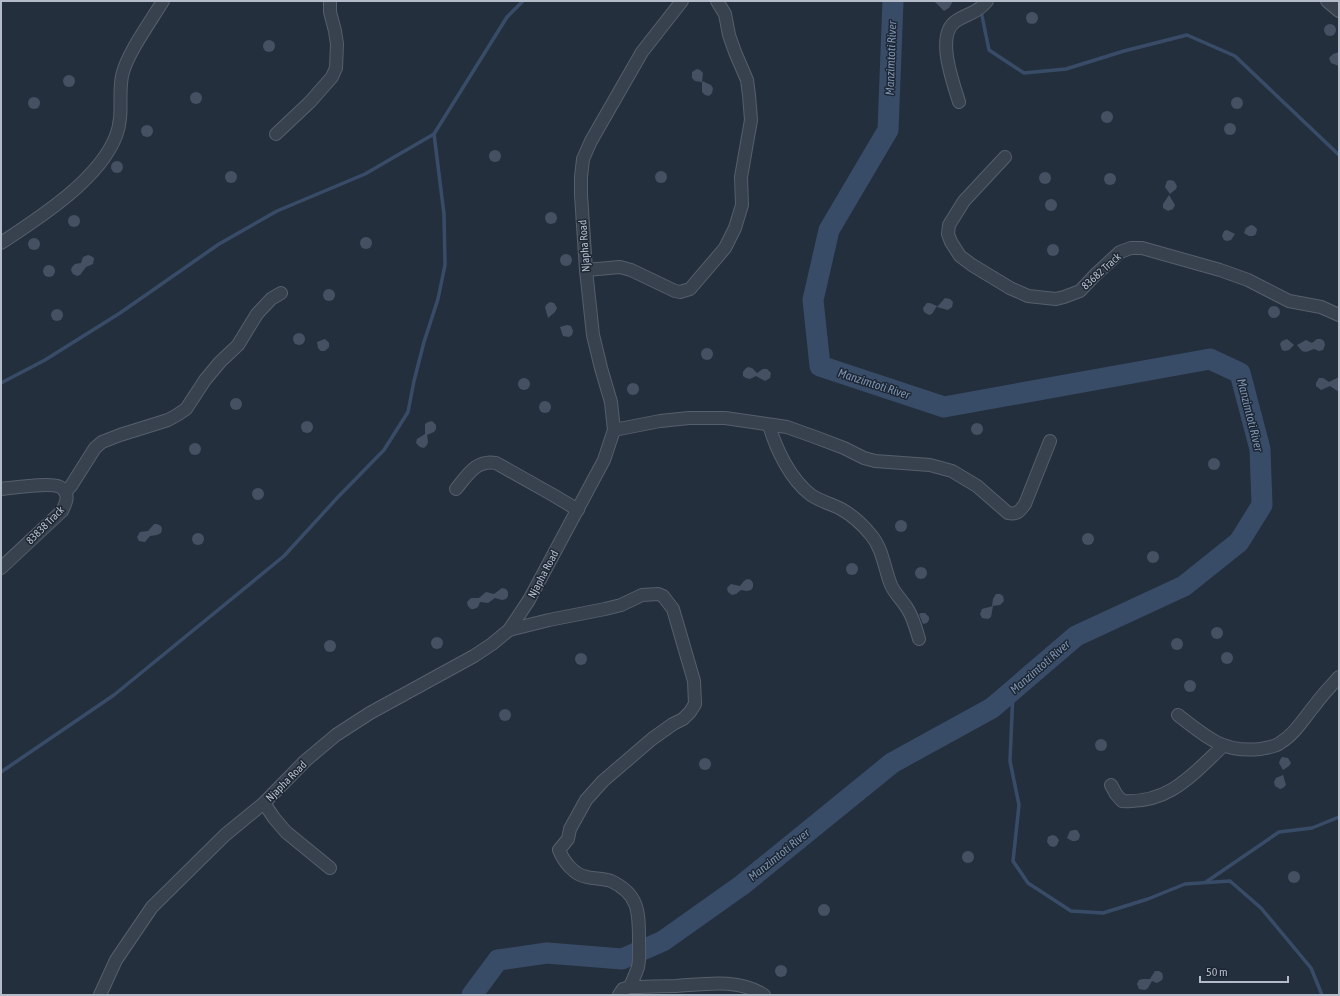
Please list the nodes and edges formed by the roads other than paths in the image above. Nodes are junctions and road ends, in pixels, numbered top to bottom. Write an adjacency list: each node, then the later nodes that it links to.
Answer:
1 (163, 1): 11 (street)
2 (330, 1): 9 (street)
3 (682, 1): 12 (street, Njapha Road)
4 (717, 1): 12 (street)
5 (987, 1): 8 (street)
6 (1327, 1): 7 (street)
7 (1339, 11)
8 (959, 102)
9 (276, 134)
10 (1005, 157): 14 (street, 83682 Track)
11 (1, 243)
12 (586, 270): 16 (street, Njapha Road)
13 (281, 293): 20 (street)
14 (1339, 315)
15 (769, 425): 16 (street); 17 (street); 24 (street)
16 (614, 430): 21 (street, Njapha Road)
17 (1050, 441)
18 (1, 489): 20 (street, 83838 Track)
19 (456, 489): 21 (street)
20 (65, 492): 22 (street, 83838 Track)
21 (578, 510): 23 (street, Njapha Road)
22 (1, 568)
23 (509, 630): 29 (street, Njapha Road); 31 (street)
24 (919, 639)
25 (1339, 677): 27 (street)
26 (1178, 715): 27 (street)
27 (1223, 746): 28 (street)
28 (1111, 785)
29 (264, 803): 30 (street); 32 (street, Njapha Road)
30 (330, 868)
31 (630, 987): 33 (street); 34 (street)
32 (100, 995)
33 (619, 995)
34 (764, 995)

